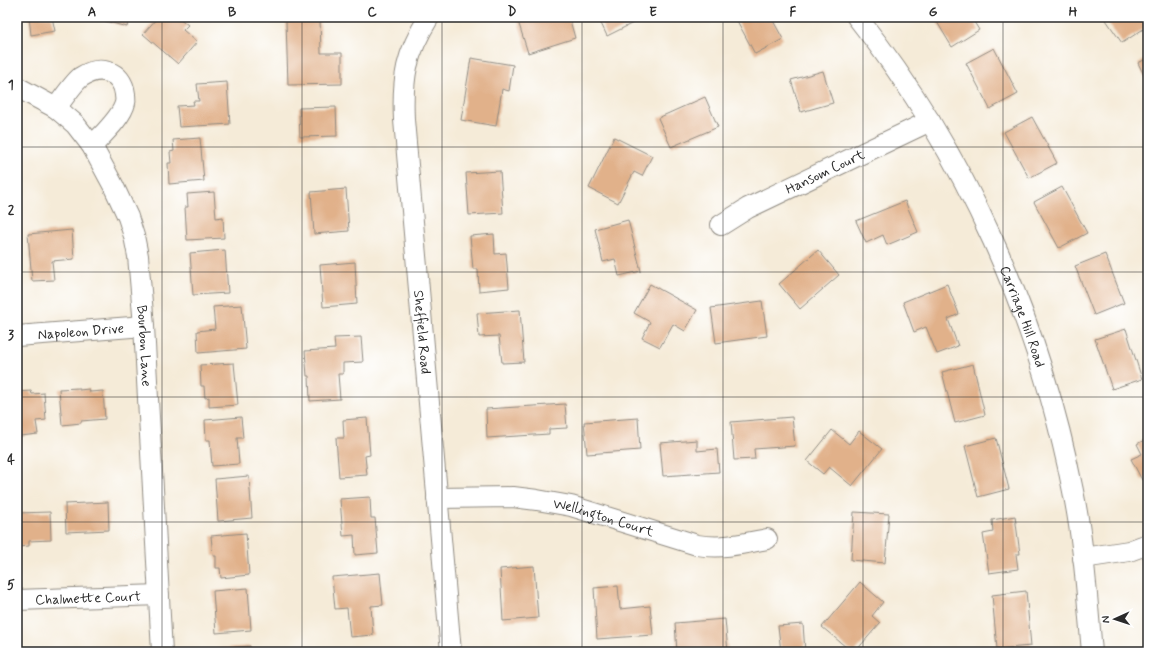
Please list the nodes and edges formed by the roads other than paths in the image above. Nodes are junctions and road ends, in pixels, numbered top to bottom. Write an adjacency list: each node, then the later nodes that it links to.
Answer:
1 (429, 17): 10 (street, Sheffield Road)
2 (857, 17): 5 (street, Carriage Hill Road)
3 (17, 86): 4 (street, Bourbon Lane)
4 (56, 108): 6 (street, Bourbon Lane); 6 (street)
5 (930, 121): 7 (street, Hansom Court); 13 (street, Carriage Hill Road)
6 (92, 146): 8 (street, Bourbon Lane)
7 (721, 225)
8 (144, 326): 9 (street, Napoleon Drive); 14 (street, Bourbon Lane)
9 (17, 336)
10 (437, 498): 11 (street, Wellington Court); 17 (street, Sheffield Road)
11 (767, 539)
12 (1148, 544): 13 (street)
13 (1083, 558): 18 (street, Carriage Hill Road)
14 (159, 595): 15 (street, Chalmette Court); 16 (street, Bourbon Lane)
15 (17, 600)
16 (162, 652)
17 (451, 652)
18 (1092, 652)

